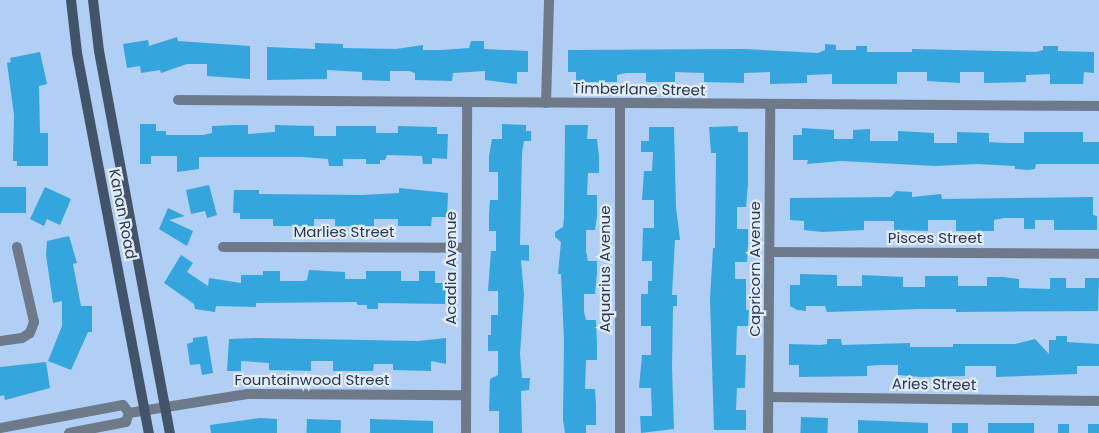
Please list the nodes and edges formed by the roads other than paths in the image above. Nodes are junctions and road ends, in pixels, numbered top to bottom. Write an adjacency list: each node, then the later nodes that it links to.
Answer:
1 (71, 0): 20 (main road, Kanan Road)
2 (93, 0): 19 (main road, Kanan Road)
3 (549, 0): 6 (street)
4 (178, 100): 5 (street, Timberlane Street)
5 (467, 103): 6 (street, Timberlane Street); 12 (street, Acadia Avenue)
6 (546, 103): 7 (street, Timberlane Street)
7 (620, 104): 8 (street, Timberlane Street); 27 (street, Aquarius Avenue)
8 (770, 106): 9 (street, Timberlane Street); 13 (street, Capricorn Avenue)
9 (1099, 106)
10 (17, 246): 15 (street)
11 (223, 246): 12 (street, Marlies Street)
12 (466, 248): 16 (street, Acadia Avenue)
13 (770, 252): 14 (street, Pisces Street); 17 (street, Capricorn Avenue)
14 (1099, 254)
15 (0, 341)
16 (466, 395): 19 (street, Fountainwood Street); 26 (street, Acadia Avenue)
17 (769, 397): 18 (street, Aries Street); 28 (street, Capricorn Avenue)
18 (1099, 401)
19 (165, 406): 20 (street, Fountainwood Street); 25 (main road, Kanan Road)
20 (145, 410): 21 (street, Fountainwood Street); 24 (main road, Kanan Road)
21 (129, 412): 22 (street, Fountainwood Street); 23 (street, Fountainwood Street)
22 (0, 428)
23 (69, 433)
24 (150, 433)
25 (170, 433)
26 (466, 433)
27 (620, 433)
28 (768, 433)

